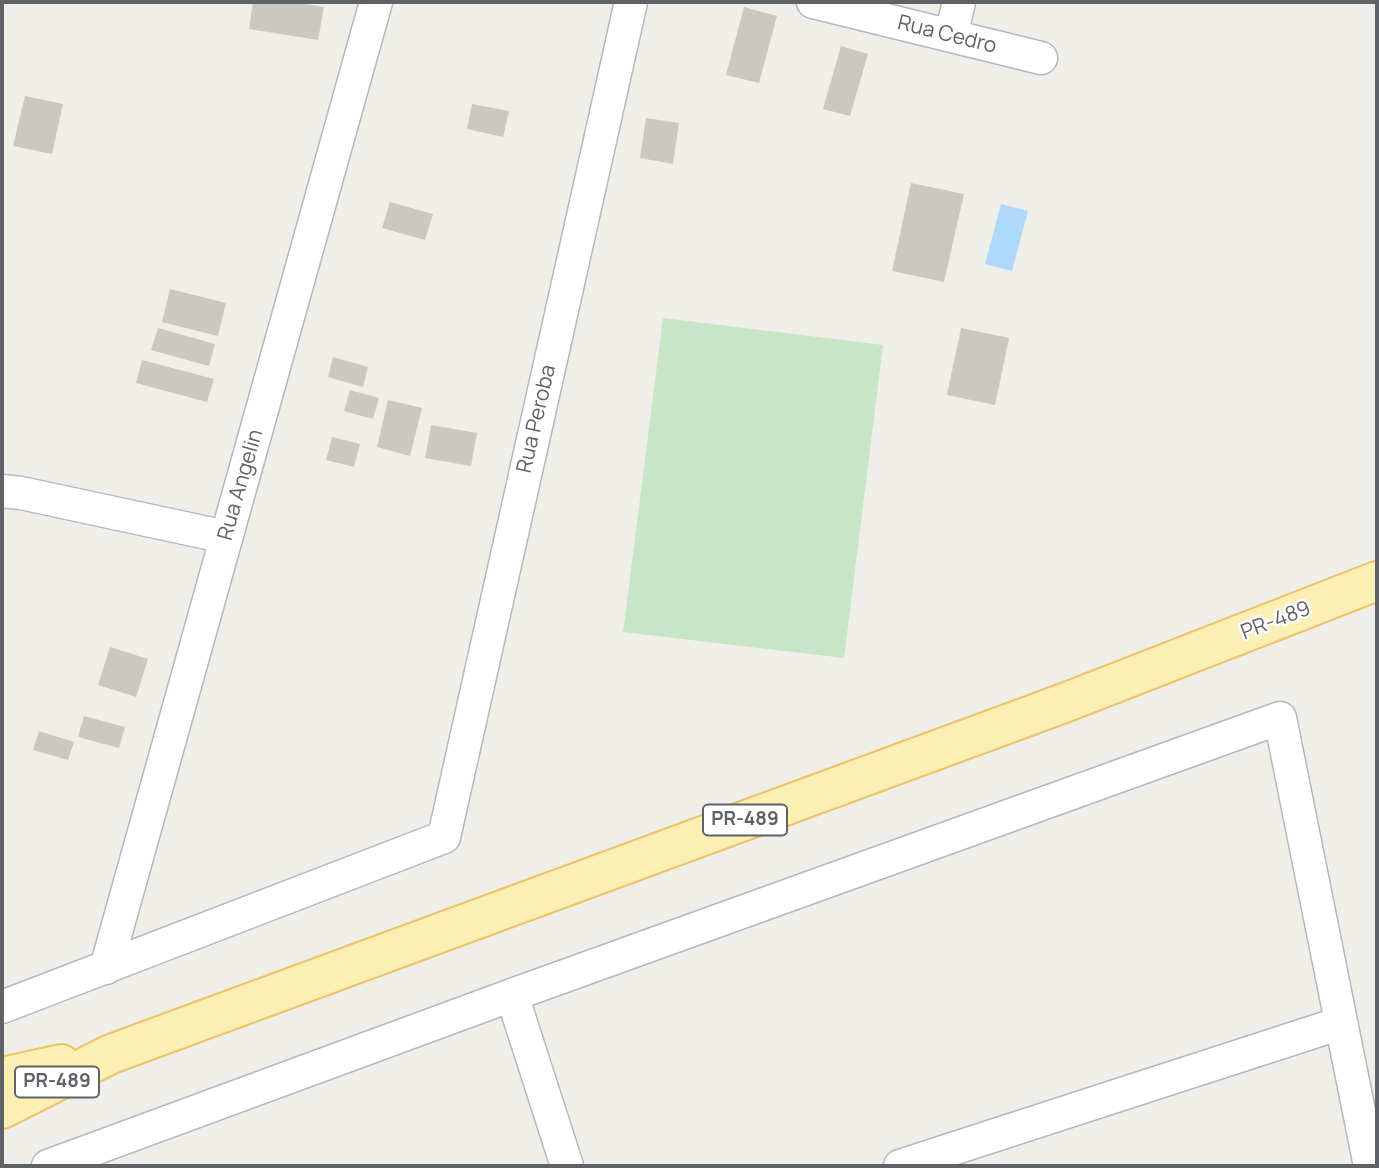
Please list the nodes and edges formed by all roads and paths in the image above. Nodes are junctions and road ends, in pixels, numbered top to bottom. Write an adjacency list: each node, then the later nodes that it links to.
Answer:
1 (376, 2): 8 (street, Rua Angelin)
2 (631, 2): 10 (street, Rua Peroba)
3 (813, 2): 5 (street, Rua Cedro)
4 (959, 2): 5 (street)
5 (951, 36): 6 (street, Rua Cedro)
6 (1041, 58)
7 (2, 491): 8 (street)
8 (226, 537): 10 (street, Rua Angelin)
9 (1377, 581): 14 (main road, PR-489 / PR-489)
10 (106, 968): 12 (street)
11 (512, 995): 13 (street); 17 (street); 18 (street)
12 (2, 1007)
13 (1341, 1023): 19 (street); 20 (street)
14 (111, 1054): 15 (main road, PR-489 / PR-489); 16 (main road, PR-489 / PR-489)
15 (2, 1077)
16 (2, 1109)
17 (48, 1166)
18 (567, 1166)
19 (900, 1166)
20 (1370, 1166)

